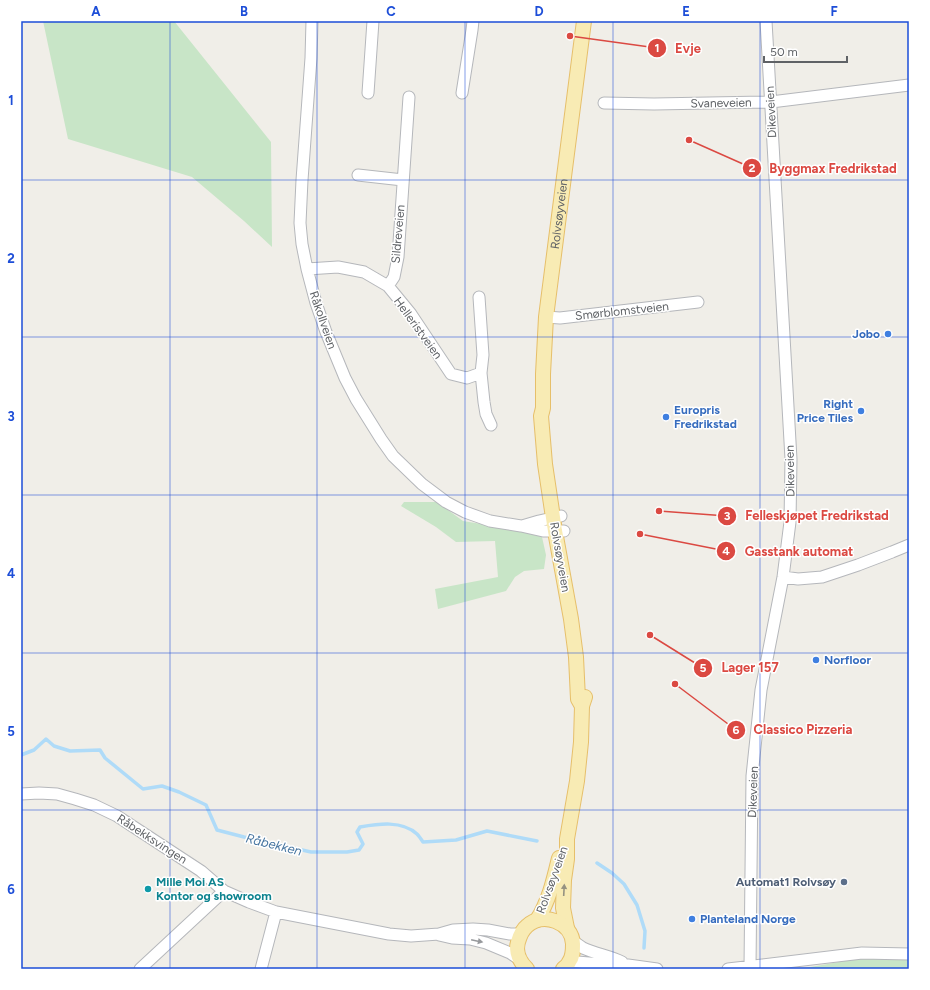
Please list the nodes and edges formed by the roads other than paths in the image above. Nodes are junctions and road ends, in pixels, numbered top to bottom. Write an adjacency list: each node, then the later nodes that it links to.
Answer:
1 (312, 21): 14 (street, Råkollveien)
2 (374, 21): 7 (street)
3 (473, 21): 8 (street)
4 (584, 21): 18 (main road, Rolvsøyveien)
5 (766, 21): 10 (street, Dikeveien)
6 (909, 85): 10 (street, Svaneveien)
7 (368, 93)
8 (462, 93)
9 (409, 97): 13 (street, Sildreveien)
10 (771, 102): 11 (street, Svaneveien); 23 (street, Dikeveien)
11 (604, 103)
12 (358, 175): 13 (street)
13 (403, 180): 15 (street, Sildreveien)
14 (307, 269): 15 (street, Helleristveien); 21 (street, Råkollveien)
15 (388, 286): 19 (street, Helleristveien)
16 (479, 297): 19 (street)
17 (698, 302): 18 (street, Smørblomstveien)
18 (546, 317): 21 (main road, Rolvsøyveien)
19 (481, 373): 20 (street)
20 (491, 425)
21 (558, 524): 25 (main road, Rolvsøyveien)
22 (909, 545): 23 (street)
23 (783, 577): 36 (street, Dikeveien)
24 (21, 794): 26 (street, Råbekksvingen)
25 (567, 839): 28 (main road, Rolvsøyveien); 31 (main road, Rolvsøyveien, one-way to 25)
26 (224, 891): 27 (street, Råbekksvingen); 37 (street)
27 (276, 912): 29 (street, Råbekksvingen); 38 (street)
28 (537, 920): 30 (main road); 31 (main road)
29 (439, 934): 30 (street, Råbekksvingen); 33 (street, Råbekksvingen, one-way to 33)
30 (520, 934): 33 (main road)
31 (570, 934): 34 (street); 35 (main road)
32 (909, 954): 36 (street)
33 (523, 964)
34 (628, 964): 35 (street); 39 (street)
35 (566, 966)
36 (750, 967): 40 (street)
37 (140, 969)
38 (261, 969)
39 (657, 969)
40 (728, 969)

